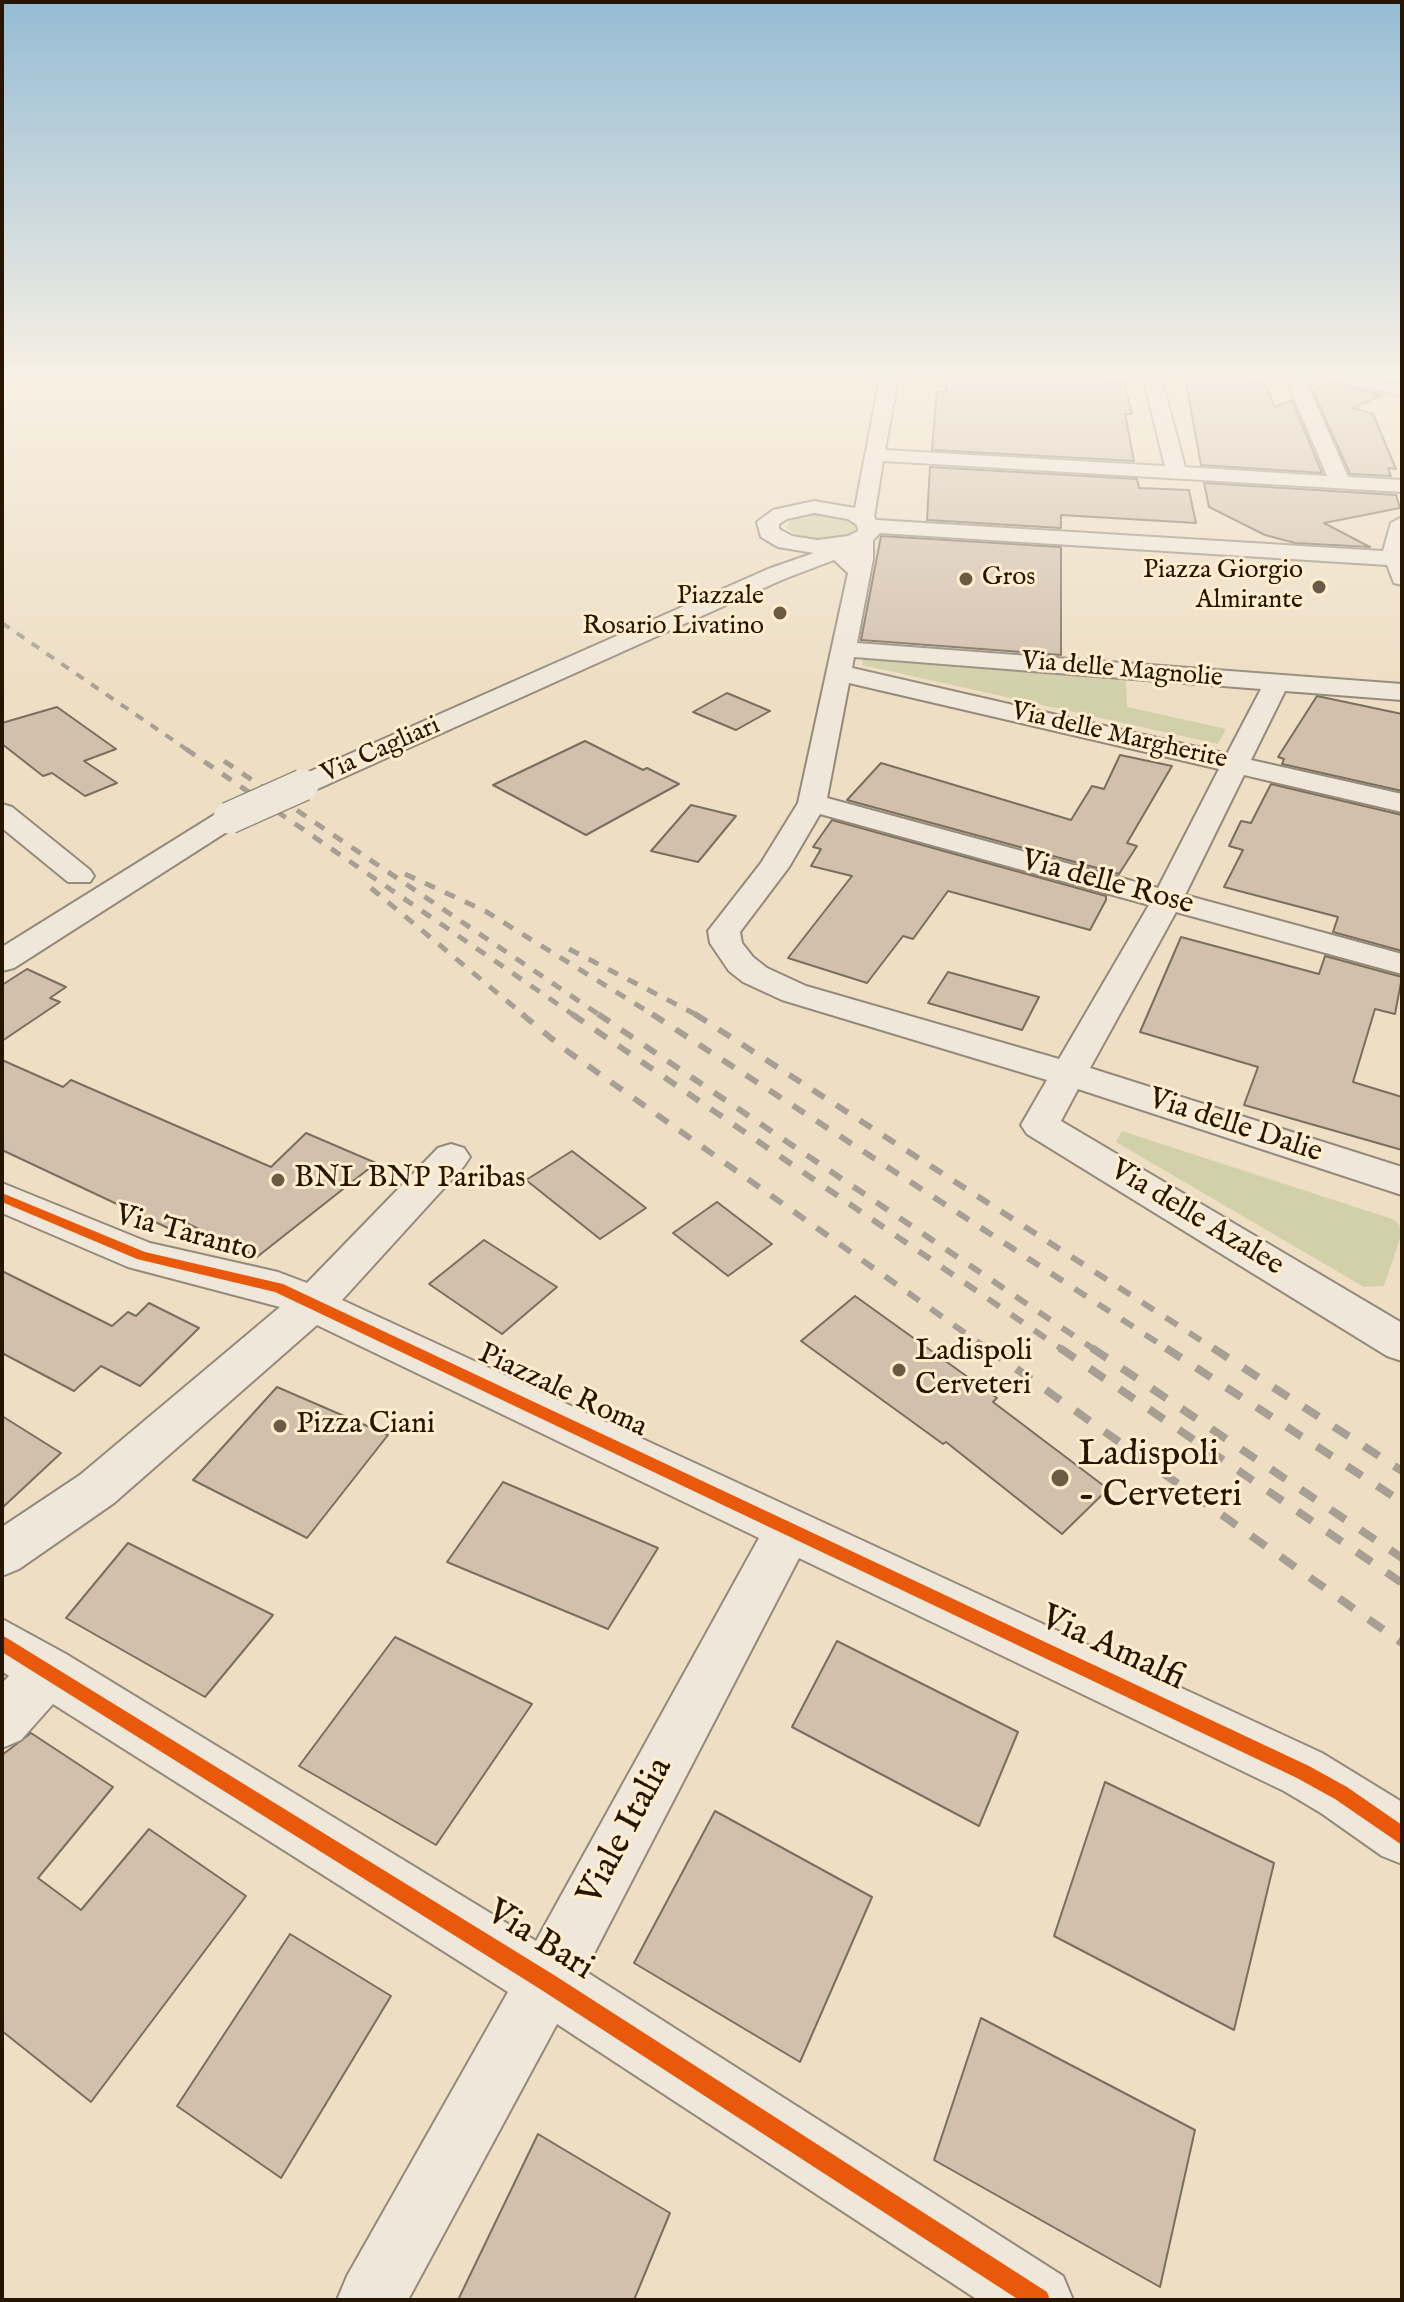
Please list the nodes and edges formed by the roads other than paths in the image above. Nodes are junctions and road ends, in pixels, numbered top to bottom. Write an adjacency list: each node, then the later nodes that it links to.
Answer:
1 (870, 480): 5 (street)
2 (1312, 480): 3 (street)
3 (1340, 482): 4 (street)
4 (1402, 486)
5 (869, 491): 6 (street); 8 (street)
6 (814, 507): 8 (street); 9 (street)
7 (1402, 523): 11 (street)
8 (865, 528): 10 (street); 11 (street); 13 (street)
9 (775, 537): 10 (street); 12 (street)
10 (833, 547): 12 (street, Via Cagliari); 13 (street)
11 (1400, 565)
12 (789, 570): 13 (street); 23 (street, Via Cagliari, bridge)
13 (857, 572): 14 (street)
14 (839, 660): 15 (street, Via delle Magnolie); 17 (street, Via delle Margherite); 18 (street)
15 (1276, 684): 16 (street, Via delle Magnolie); 17 (street)
16 (1402, 692)
17 (1235, 763): 19 (street, Via delle Margherite); 22 (street)
18 (812, 803): 22 (street, Via delle Rose); 25 (street, Via delle Dalie)
19 (1402, 803)
20 (2, 813): 21 (street)
21 (79, 876)
22 (1167, 900): 24 (street, Via delle Rose); 25 (street)
23 (2, 961)
24 (1402, 964)
25 (1068, 1074): 27 (street, Via delle Dalie); 30 (street, Via delle Azalee)
26 (451, 1157): 29 (street)
27 (1402, 1181)
28 (2, 1197): 29 (street, Via Taranto)
29 (313, 1304): 31 (street, Piazzale Roma); 32 (street)
30 (1402, 1344)
31 (788, 1531): 36 (street, Via Amalfi); 37 (street, Viale Italia)
32 (2, 1554)
33 (2, 1643): 34 (street, Via Bari)
34 (48, 1671): 35 (street); 37 (street, Via Bari)
35 (2, 1722)
36 (1402, 1836)
37 (547, 1982): 38 (street, Viale Italia); 39 (street, Via Bari)
38 (371, 2300)
39 (1039, 2300)

